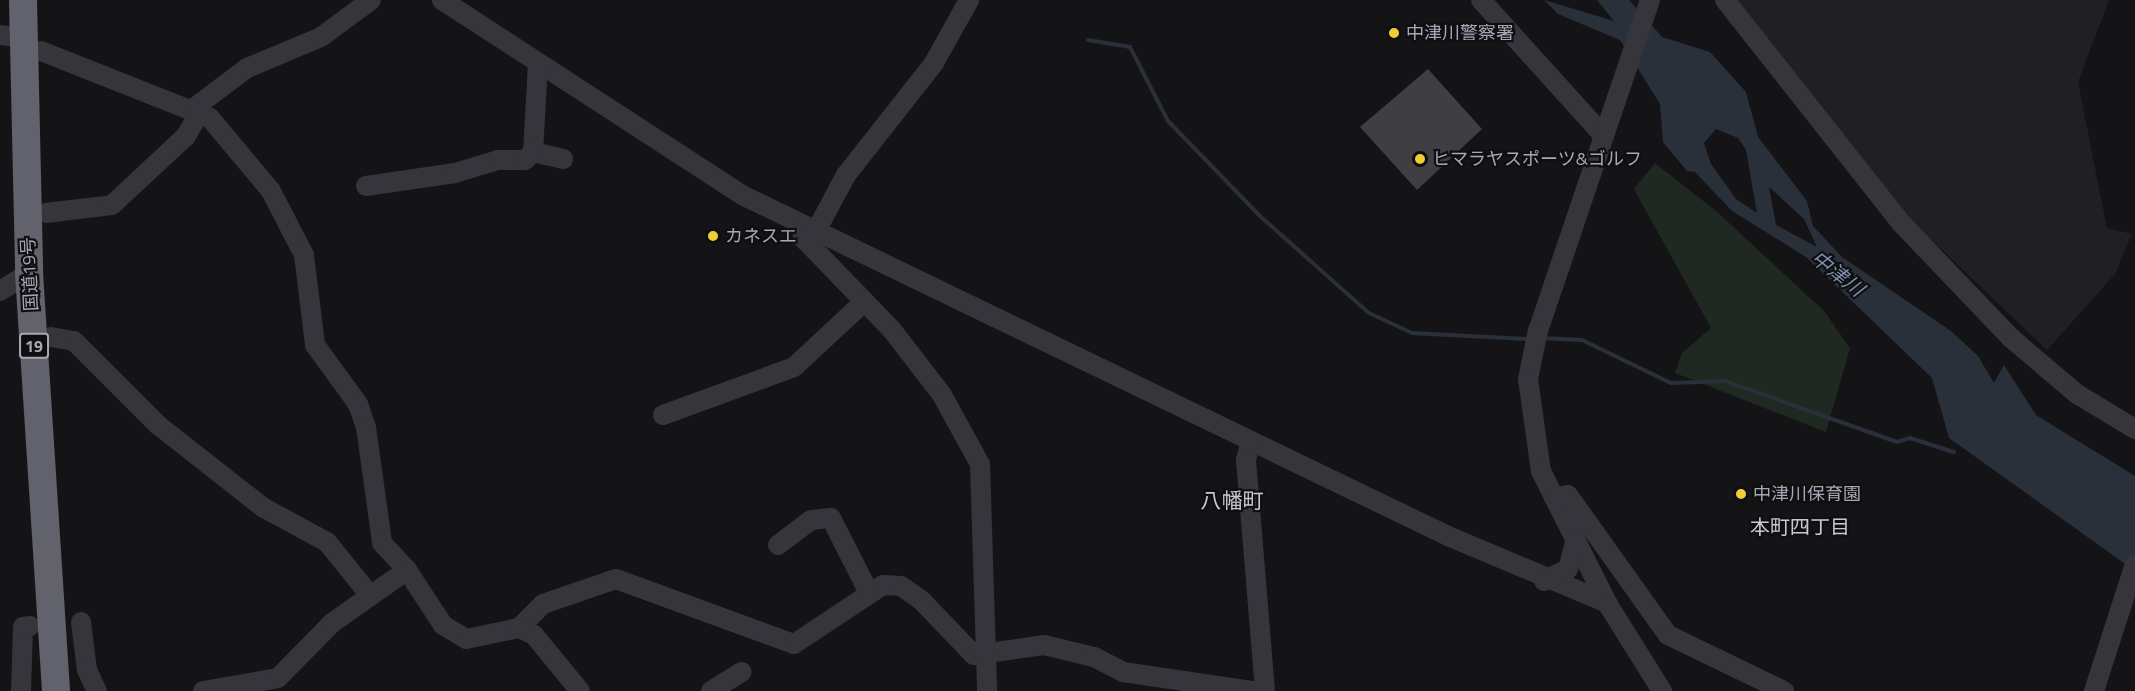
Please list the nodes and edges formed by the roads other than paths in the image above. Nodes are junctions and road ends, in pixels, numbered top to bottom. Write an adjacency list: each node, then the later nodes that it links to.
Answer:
1 (23, 0): 9 (highway, 国道19号 / 19)
2 (39, 0): 9 (highway, 国道19号 / 19)
3 (371, 0): 11 (street)
4 (442, 0): 10 (street)
5 (969, 0): 17 (street)
6 (1481, 0): 12 (street)
7 (1650, 0): 12 (street)
8 (1725, 0): 23 (street)
9 (22, 41): 11 (street); 16 (highway, 国道19号 / 19); 18 (highway, 国道19号 / 19)
10 (538, 63): 13 (street); 17 (street)
11 (197, 110): 16 (street); 28 (street)
12 (1606, 127): 25 (street)
13 (533, 152): 14 (street); 15 (street)
14 (563, 159)
15 (366, 186)
16 (46, 213): 21 (highway, 国道19号 / 19)
17 (809, 228): 20 (street); 24 (street)
18 (29, 273): 19 (street); 40 (highway, 国道19号 / 19)
19 (0, 291)
20 (864, 302): 22 (street); 37 (street)
21 (51, 337): 32 (street); 40 (highway, 国道19号 / 19)
22 (663, 415)
23 (2135, 429)
24 (1251, 441): 30 (street); 48 (street)
25 (1554, 498): 26 (street); 50 (street)
26 (1575, 543): 30 (street); 33 (street)
27 (778, 545): 31 (street)
28 (407, 570): 32 (street); 36 (street)
29 (2132, 573): 39 (street)
30 (1545, 581): 33 (street)
31 (868, 591): 36 (street); 37 (street)
32 (369, 594): 43 (street)
33 (1607, 603): 49 (street)
34 (81, 622): 42 (street)
35 (30, 626): 41 (street)
36 (519, 628): 44 (street)
37 (986, 657): 46 (street); 47 (street)
38 (741, 672): 45 (street)
39 (2095, 688)
40 (59, 690)
41 (21, 691)
42 (97, 691)
43 (203, 691)
44 (580, 691)
45 (711, 691)
46 (987, 691)
47 (1252, 691)
48 (1265, 691)
49 (1662, 691)
50 (1784, 691)

